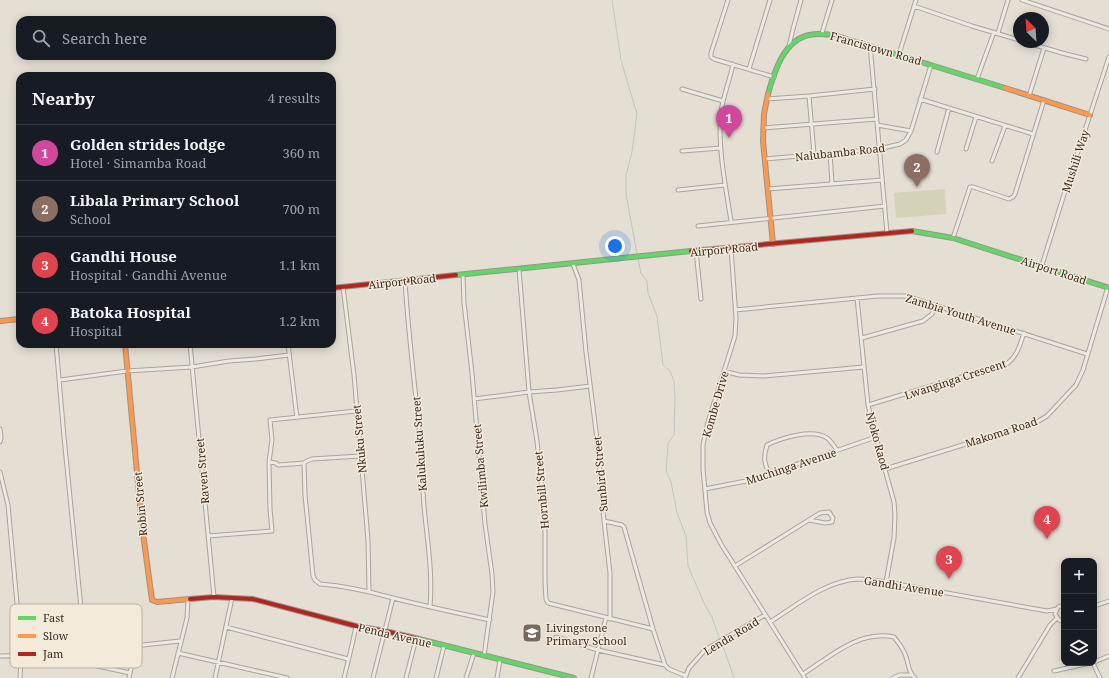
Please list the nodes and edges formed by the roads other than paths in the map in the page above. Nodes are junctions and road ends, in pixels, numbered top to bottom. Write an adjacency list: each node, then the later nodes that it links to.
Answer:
1 (728, 0): 19 (street)
2 (770, 0): 21 (street)
3 (801, 0): 14 (street)
4 (832, 0): 11 (street)
5 (916, 0): 8 (street)
6 (1008, 0): 10 (street)
7 (1022, 0): 9 (street)
8 (914, 6): 10 (street); 16 (street)
9 (1109, 29)
10 (996, 32): 12 (street); 23 (street)
11 (822, 33): 13 (street, Francistown Road); 14 (street, Francistown Road)
12 (1013, 38)
13 (870, 45): 16 (street, Francistown Road); 25 (street)
14 (789, 46): 22 (street, Francistown Road)
15 (1044, 48): 18 (street); 27 (street)
16 (899, 54): 20 (street, Francistown Road)
17 (1109, 57): 33 (street, Mushili Way)
18 (1086, 59)
19 (734, 64): 21 (street); 31 (street)
20 (931, 64): 23 (street, Francistown Road); 29 (street, Nalubamba Road)
21 (749, 69): 22 (street)
22 (774, 77): 28 (street, Francistown Road)
23 (977, 79): 27 (street, Francistown Road)
24 (682, 89): 31 (street)
25 (875, 89): 26 (street); 35 (street)
26 (809, 96): 28 (street); 36 (street)
27 (1029, 96): 30 (street, Francistown Road)
28 (767, 99): 39 (street, Francistown Road)
29 (920, 99): 32 (street); 40 (street, Nalubamba Road)
30 (1044, 100): 33 (street, Francistown Road); 41 (street)
31 (723, 101): 42 (street)
32 (949, 108): 34 (street); 46 (street)
33 (1090, 115): 66 (street, Mushili Way)
34 (976, 117): 38 (street); 43 (street)
35 (877, 119): 36 (street); 37 (street)
36 (812, 124): 39 (street); 48 (street)
37 (877, 126): 40 (street); 44 (street)
38 (1005, 126): 41 (street); 50 (street)
39 (763, 128): 49 (street, Francistown Road)
40 (910, 131): 44 (street, Nalubamba Road)
41 (1033, 134): 61 (street)
42 (722, 148): 45 (street); 53 (street)
43 (966, 148)
44 (879, 149): 47 (street, Nalubamba Road); 51 (street)
45 (682, 152)
46 (937, 152)
47 (830, 153): 48 (street, Nalubamba Road); 52 (street)
48 (814, 154): 49 (street, Nalubamba Road)
49 (765, 159): 54 (street, Francistown Road)
50 (992, 161)
51 (882, 180): 52 (street); 56 (street)
52 (832, 183): 54 (street)
53 (725, 185): 55 (street); 58 (street)
54 (768, 189): 57 (street, Francistown Road)
55 (678, 190)
56 (885, 206): 57 (street); 60 (street)
57 (771, 218): 58 (street); 62 (street, Francistown Road)
58 (730, 221): 59 (street)
59 (698, 226)
60 (887, 233): 61 (street, Airport Road); 62 (street, Airport Road)
61 (953, 238): 66 (street, Airport Road)
62 (773, 244): 63 (street, Airport Road)
63 (731, 248): 64 (street, Airport Road); 76 (street, Kombe Drive)
64 (696, 251): 65 (street, Airport Road); 74 (street)
65 (573, 264): 67 (street, Airport Road); 92 (street, Sunbird Street)
66 (1042, 266): 71 (street, Airport Road)
67 (519, 269): 68 (street, Airport Road); 93 (street, Hornbill Street)
68 (463, 275): 69 (street, Airport Road); 94 (street, Kwilimba Street)
69 (404, 281): 70 (street, Airport Road); 123 (street, Kalukuluku Street)
70 (343, 287): 72 (street, Airport Road); 96 (street, Nkuku Street)
71 (1108, 287): 85 (street, Makoma Road)
72 (336, 288)
73 (857, 298): 75 (street, Zambia Youth Avenue); 76 (street, Zambia Youth Avenue); 80 (street, Njoko Raod)
74 (701, 299)
75 (936, 306): 79 (street, Zambia Youth Avenue); 80 (street)
76 (735, 310): 90 (street, Kombe Drive)
77 (16, 319): 78 (street)
78 (0, 321)
79 (1024, 333): 85 (street, Zambia Youth Avenue); 95 (street, Lwanginga Crescent)
80 (862, 338): 88 (street, Njoko Raod)
81 (56, 348): 91 (street)
82 (125, 348): 89 (street, Robin Street)
83 (190, 348): 87 (street, Raven Street)
84 (288, 348): 86 (street)
85 (1087, 354): 105 (street, Makoma Road)
86 (289, 355): 87 (street); 97 (street)
87 (192, 367): 89 (street); 111 (street, Raven Street)
88 (864, 367): 90 (street); 95 (street, Njoko Raod)
89 (127, 371): 91 (street); 118 (street, Robin Street)
90 (724, 371): 108 (street, Kombe Drive)
91 (60, 380): 121 (street)
92 (590, 386): 93 (street); 110 (street, Sunbird Street)
93 (529, 392): 94 (street); 129 (street, Hornbill Street)
94 (474, 399): 130 (street, Kwilimba Street)
95 (868, 405): 99 (street, Njoko Raod)
96 (356, 411): 97 (street); 102 (street, Nkuku Street)
97 (297, 418): 103 (street)
98 (0, 429): 100 (street)
99 (876, 437): 101 (street, Muchinga Avenue); 105 (street, Njoko Raod)
100 (0, 442)
101 (837, 450): 107 (street, Muchinga Avenue); 107 (street)
102 (360, 456): 104 (street); 114 (street, Nkuku Street)
103 (269, 462): 104 (street); 111 (street)
104 (304, 464): 114 (street)
105 (885, 469): 113 (street, Njoko Raod)
106 (0, 472): 120 (street)
107 (770, 475): 108 (street, Muchinga Avenue)
108 (705, 489): 112 (street, Kombe Drive)
109 (809, 520): 109 (street); 112 (street)
110 (604, 521): 129 (street); 135 (street, Sunbird Street)
111 (208, 536): 115 (street, Raven Street)
112 (735, 566): 127 (street, Kombe Drive)
113 (886, 582): 126 (street, Gandhi Avenue); 132 (street, Gandhi Avenue)
114 (370, 591): 117 (street)
115 (214, 597): 116 (street, Penda Avenue); 118 (street, Robin Street)
116 (232, 598): 133 (street, Penda Avenue); 134 (street)
117 (393, 598): 123 (street); 136 (street)
118 (188, 600): 139 (street)
119 (1109, 601): 122 (street)
120 (16, 604)
121 (81, 604)
122 (1097, 605)
123 (430, 606): 130 (street)
124 (1061, 606): 125 (street, Gandhi Avenue)
125 (1057, 609): 126 (street, Gandhi Avenue); 128 (street)
126 (1047, 611): 128 (street, Gandhi Avenue)
127 (765, 615): 132 (street, Kombe Drive); 160 (street, Lenda Road)
128 (1056, 617): 131 (street, Gandhi Avenue); 177 (street)
129 (608, 618): 135 (street, Hornbill Street); 142 (street)
130 (490, 620): 145 (street, Kwilimba Street)
131 (1061, 620)
132 (770, 622): 158 (street, Kombe Drive)
133 (356, 626): 136 (street, Penda Avenue); 147 (street)
134 (226, 627): 147 (street); 150 (street)
135 (653, 629): 151 (street, Sunbird Street)
136 (385, 631): 138 (street, Penda Avenue); 168 (street)
137 (556, 637): 142 (street)
138 (416, 639): 141 (street, Penda Avenue); 169 (street)
139 (180, 641): 140 (street); 143 (street)
140 (142, 645)
141 (444, 646): 144 (street, Penda Avenue); 170 (street)
142 (598, 650): 151 (street); 174 (street)
143 (178, 653): 150 (street); 164 (street)
144 (474, 653): 145 (street, Penda Avenue); 171 (street)
145 (484, 656): 148 (street, Penda Avenue)
146 (1109, 656): 149 (street)
147 (348, 659): 167 (street)
148 (500, 660): 172 (street); 173 (street, Penda Avenue)
149 (1097, 661)
150 (218, 662): 165 (street); 166 (street)
151 (665, 665): 160 (street)
152 (1076, 666): 156 (street)
153 (1096, 666): 178 (street)
154 (107, 668): 157 (street)
155 (131, 668): 157 (street)
156 (1054, 671)
157 (130, 673): 163 (street)
158 (803, 674): 161 (street); 175 (street, Kombe Drive)
159 (20, 677): 162 (street)
160 (685, 677)
161 (913, 677): 176 (street)
162 (25, 678)
163 (129, 678)
164 (172, 678)
165 (215, 678)
166 (287, 678)
167 (344, 678)
168 (373, 678)
169 (406, 678)
170 (436, 678)
171 (466, 678)
172 (497, 678)
173 (574, 678)
174 (591, 678)
175 (805, 678)
176 (893, 678)
177 (1018, 678)
178 (1100, 678)

